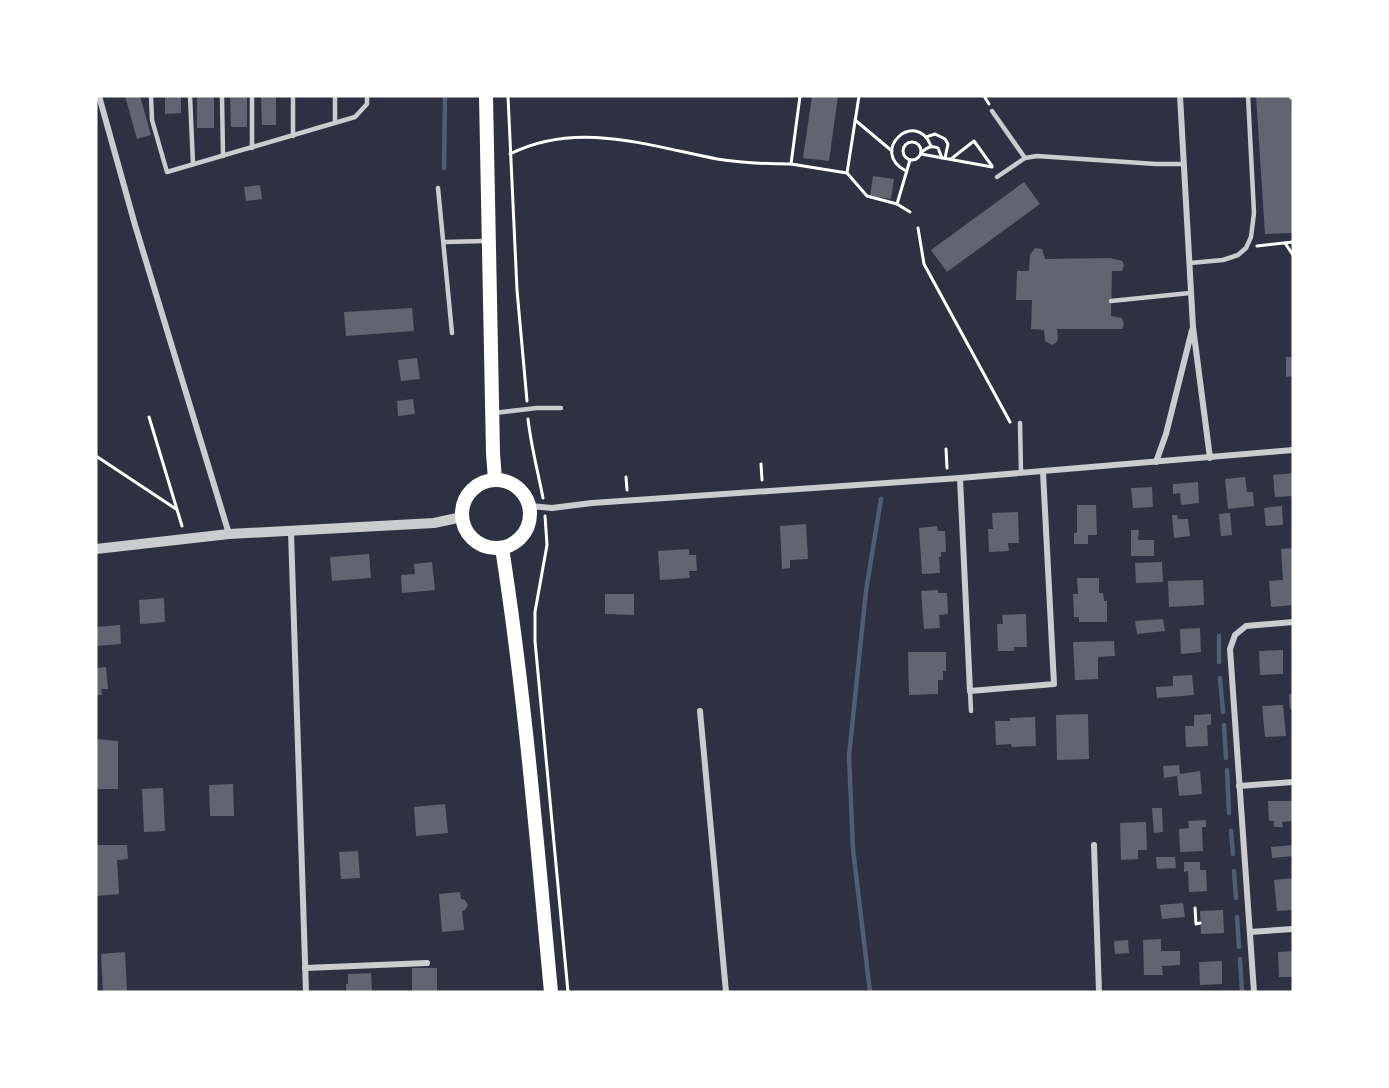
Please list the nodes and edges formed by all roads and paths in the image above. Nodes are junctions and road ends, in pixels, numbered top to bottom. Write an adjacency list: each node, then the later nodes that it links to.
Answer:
1 (99, 96): 74 (street)
2 (151, 96): 30 (lane)
3 (190, 96): 30 (lane)
4 (222, 96): 25 (lane)
5 (252, 96): 21 (lane)
6 (293, 96): 18 (lane)
7 (335, 96): 17 (lane)
8 (367, 96): 17 (lane)
9 (486, 96): 40 (main road)
10 (508, 96): 24 (path)
11 (800, 96): 31 (path)
12 (859, 96): 16 (path)
13 (1180, 96): 32 (street)
14 (1248, 96): 44 (lane)
15 (992, 111): 27 (lane)
16 (855, 120): 22 (path); 34 (path)
17 (335, 121): 18 (lane)
18 (293, 136): 21 (lane)
19 (926, 137): 20 (path); 22 (path); 26 (path)
20 (931, 146): 23 (path); 26 (path)
21 (252, 148): 25 (lane)
22 (892, 151): 33 (path)
23 (921, 153): 26 (path); 29 (path); 29 (path)
24 (510, 154): 31 (path); 52 (path)
25 (223, 156): 30 (lane)
26 (943, 158): 28 (path)
27 (1025, 158): 32 (lane); 35 (lane)
28 (950, 159): 28 (path)
29 (910, 160): 33 (path)
30 (193, 164)
31 (791, 164): 34 (path)
32 (1183, 164): 46 (street)
33 (906, 171): 37 (path)
34 (847, 173): 37 (path)
35 (997, 177)
36 (438, 188): 41 (lane)
37 (897, 204): 38 (path)
38 (910, 212)
39 (918, 228): 56 (path)
40 (488, 241): 41 (lane); 53 (main road)
41 (444, 242): 50 (lane)
42 (1293, 242): 43 (path)
43 (1285, 243): 44 (path); 45 (path)
44 (1246, 248): 46 (lane)
45 (1293, 255)
46 (1190, 263): 47 (street)
47 (1190, 293): 48 (lane); 49 (street)
48 (1112, 301)
49 (1193, 327): 60 (street); 61 (street)
50 (452, 333)
51 (561, 408): 52 (lane)
52 (528, 409): 53 (lane); 70 (path)
53 (492, 413): 67 (main road)
54 (149, 417): 71 (path)
55 (1020, 423): 56 (lane)
56 (1019, 443): 64 (lane)
57 (946, 449): 66 (path)
58 (1293, 450): 60 (street)
59 (96, 456): 71 (path)
60 (1210, 458): 61 (street)
61 (1156, 462): 63 (street)
62 (761, 464): 68 (path)
63 (1043, 472): 64 (street); 79 (street)
64 (1021, 473): 65 (street)
65 (960, 478): 66 (street); 79 (street)
66 (948, 479): 68 (street)
67 (495, 480): 69 (main road); 72 (main road)
68 (763, 492): 70 (street)
69 (530, 506): 70 (street); 76 (main road)
70 (548, 508): 93 (path)
71 (177, 510): 75 (path)
72 (462, 517): 73 (street); 76 (main road)
73 (291, 532): 74 (street); 90 (street)
74 (229, 534): 75 (street)
75 (185, 539): 77 (street)
76 (502, 548): 92 (main road)
77 (96, 549)
78 (1293, 622): 83 (street)
79 (970, 691): 81 (lane)
80 (700, 711): 94 (street)
81 (971, 711)
82 (1293, 782): 83 (street)
83 (1239, 786): 88 (street)
84 (1094, 845): 95 (street)
85 (1195, 908): 86 (path)
86 (1200, 923)
87 (1293, 929): 88 (street)
88 (1250, 932): 96 (street)
89 (427, 963): 90 (street)
90 (305, 968): 91 (street)
91 (306, 992)
92 (551, 992)
93 (568, 992)
94 (726, 992)
95 (1099, 992)
96 (1254, 992)

